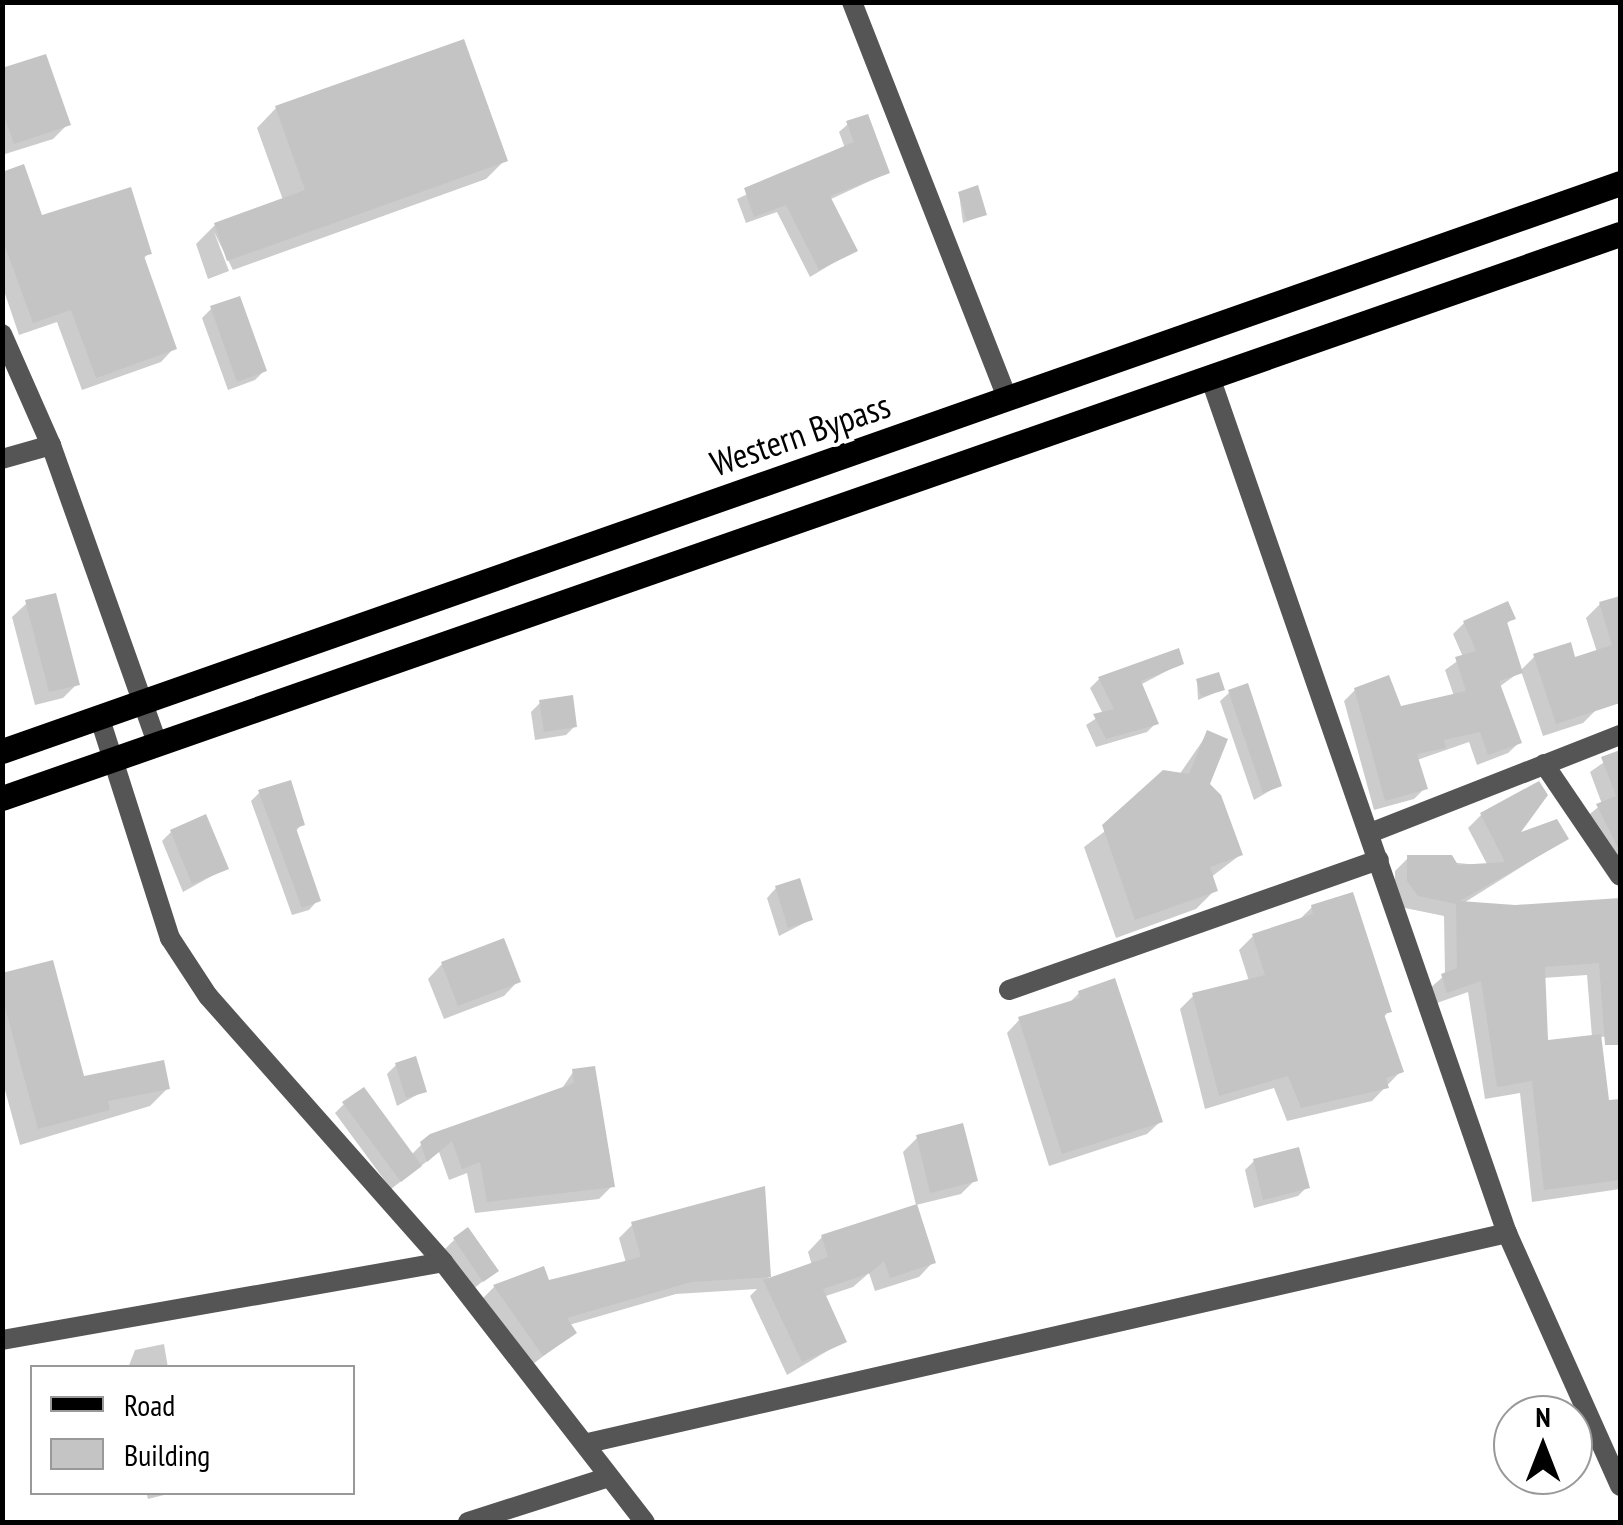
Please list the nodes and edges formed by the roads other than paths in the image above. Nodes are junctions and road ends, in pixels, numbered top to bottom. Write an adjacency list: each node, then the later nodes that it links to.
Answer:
1 (852, 2): 6 (street)
2 (1620, 183): 6 (main road, Western Bypass)
3 (1620, 234): 5 (main road)
4 (2, 334): 7 (street)
5 (1210, 377): 12 (main road); 17 (street)
6 (1007, 398): 9 (main road, Western Bypass)
7 (51, 445): 8 (street); 9 (street)
8 (2, 459)
9 (142, 703): 10 (main road, Western Bypass); 12 (street)
10 (100, 719): 13 (main road, Western Bypass); 14 (street)
11 (1620, 735): 15 (street)
12 (157, 743): 14 (main road)
13 (2, 751)
14 (116, 759): 16 (main road); 22 (street)
15 (1544, 764): 17 (street); 19 (street)
16 (2, 798)
17 (1370, 833): 18 (street)
18 (1379, 860): 20 (street); 21 (street)
19 (1620, 876)
20 (1008, 990)
21 (1506, 1233): 24 (street); 26 (street)
22 (443, 1262): 23 (street); 24 (street)
23 (2, 1340)
24 (588, 1444): 25 (street)
25 (609, 1477): 27 (street); 28 (street)
26 (1620, 1486)
27 (468, 1522)
28 (645, 1522)

